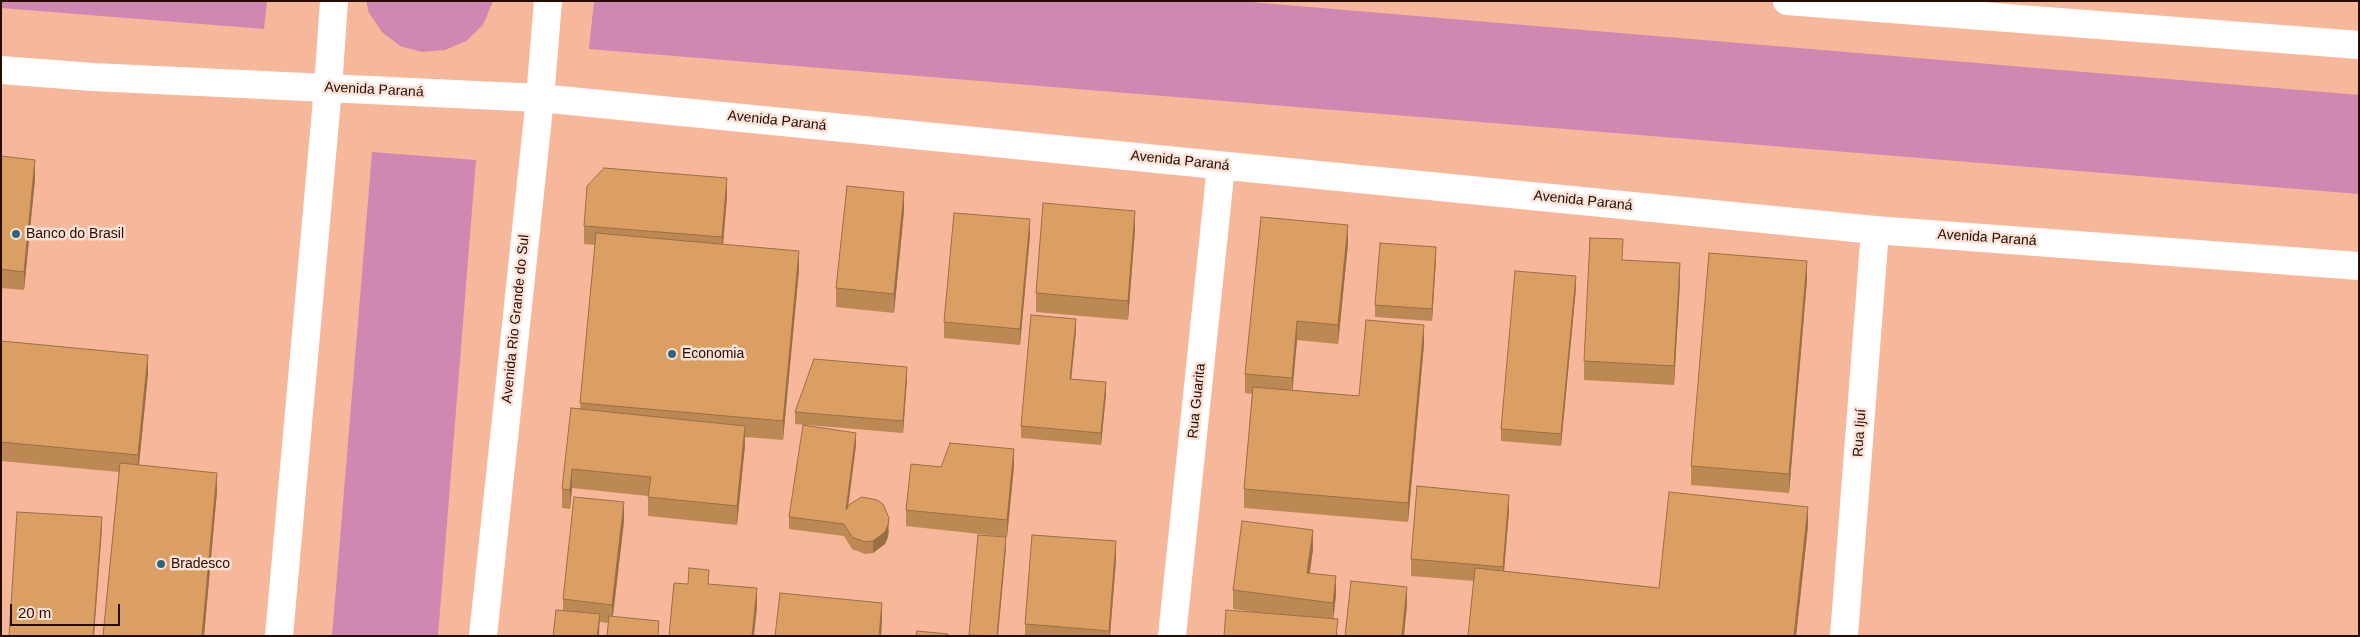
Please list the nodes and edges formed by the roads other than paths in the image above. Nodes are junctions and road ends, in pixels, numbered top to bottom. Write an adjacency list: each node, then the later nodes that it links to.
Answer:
1 (334, 1): 7 (street)
2 (548, 1): 8 (street, Avenida Rio Grande do Sul)
3 (1787, 1): 4 (street)
4 (1897, 6): 5 (street)
5 (2359, 45)
6 (1, 70): 7 (street, Avenida Paraná)
7 (328, 88): 8 (street, Avenida Paraná); 12 (street)
8 (540, 98): 9 (street, Avenida Paraná); 13 (street, Avenida Rio Grande do Sul)
9 (1221, 166): 10 (street, Avenida Paraná); 14 (street, Rua Guarita)
10 (1875, 230): 11 (street, Avenida Paraná); 15 (street, Rua Ijuí)
11 (2359, 266)
12 (278, 636)
13 (483, 636)
14 (1172, 636)
15 (1844, 636)

